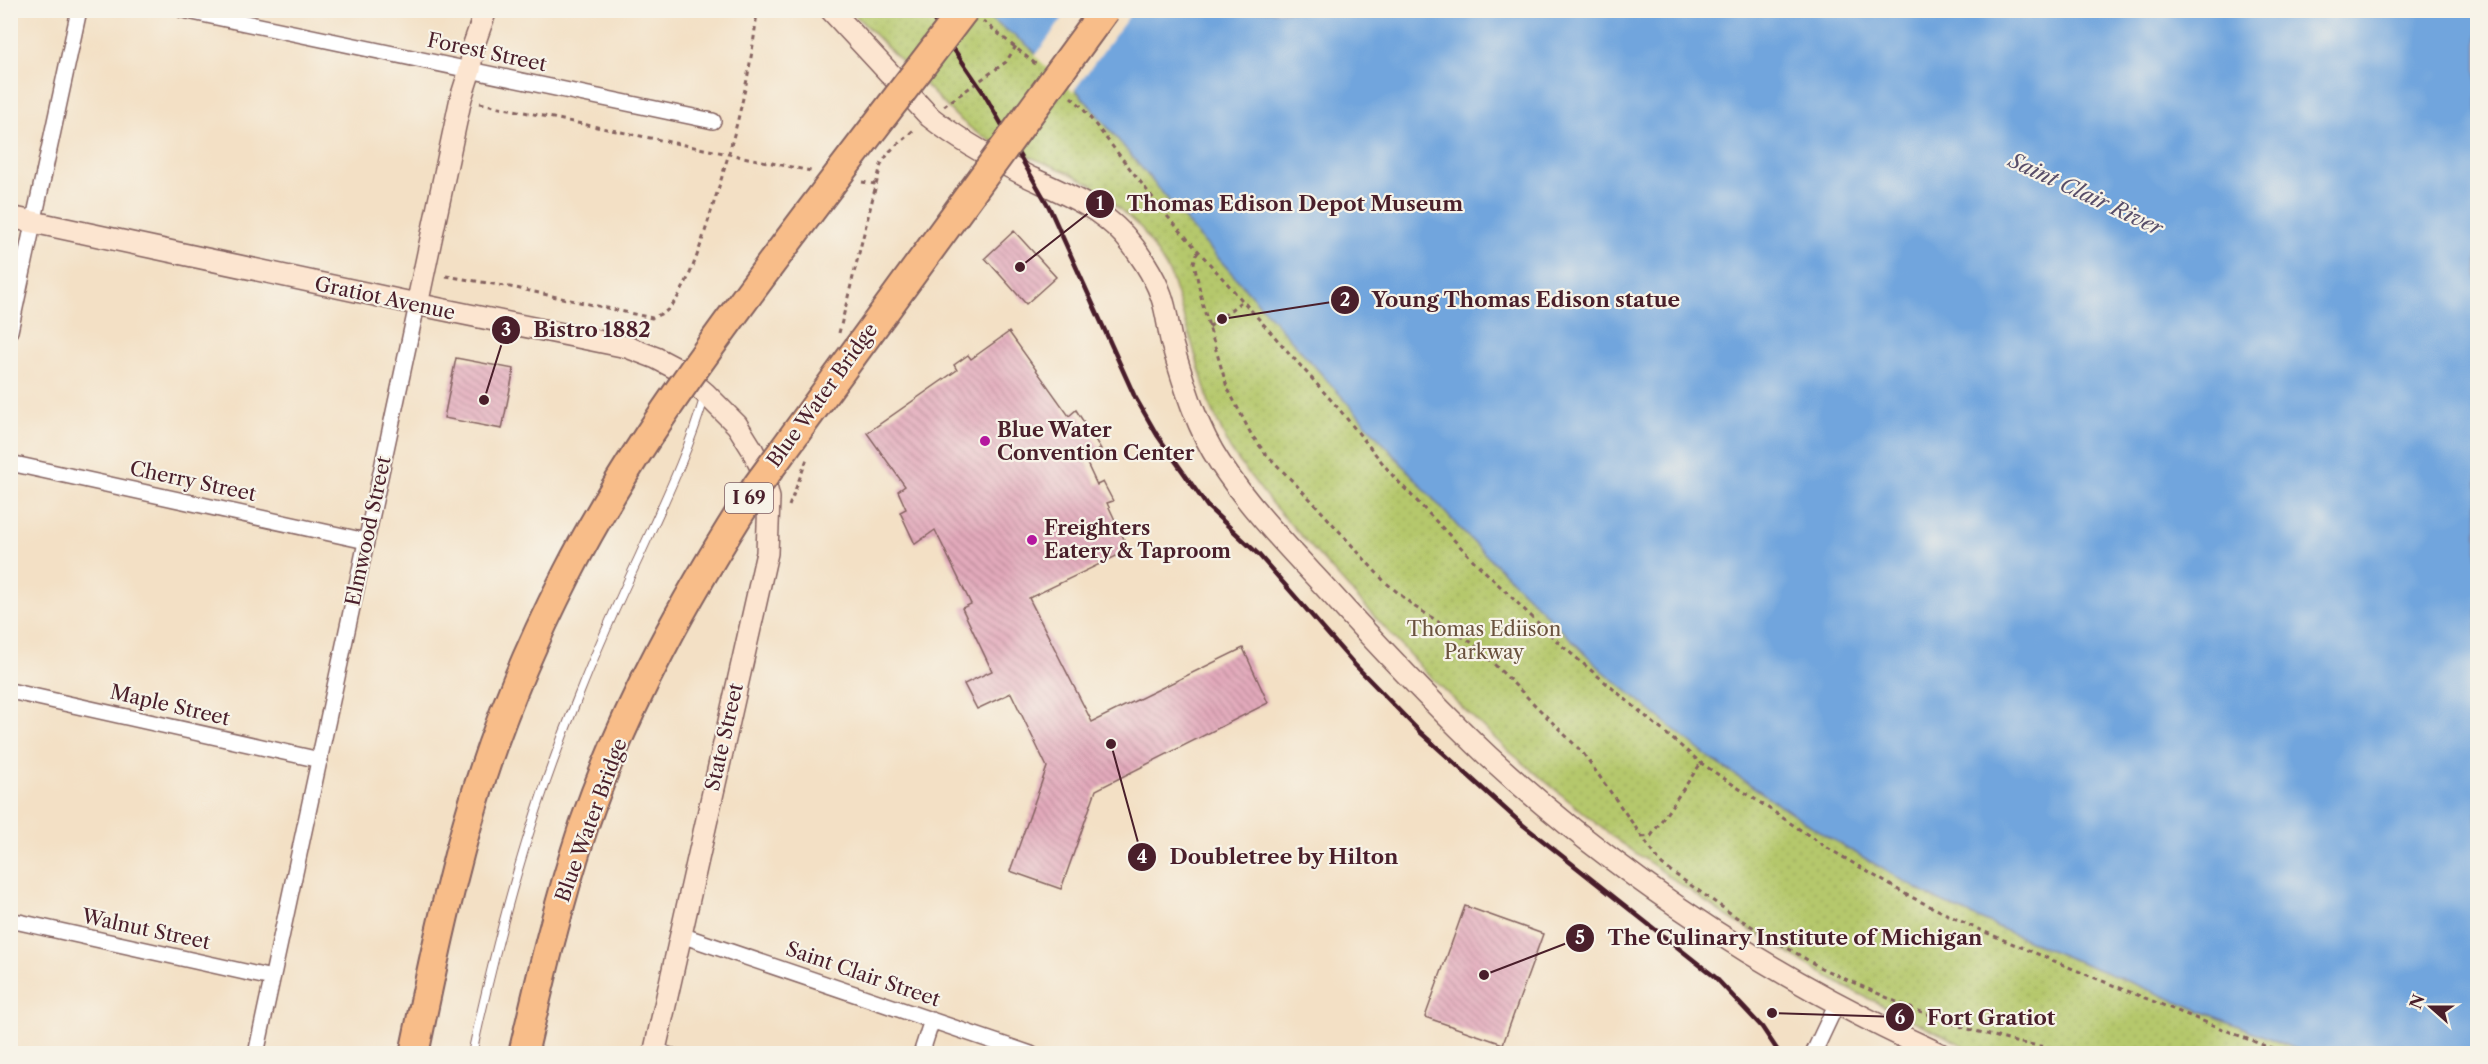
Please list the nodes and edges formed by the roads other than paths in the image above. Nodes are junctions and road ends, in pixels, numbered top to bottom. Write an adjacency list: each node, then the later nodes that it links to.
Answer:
1 (79, 10): 10 (street)
2 (183, 10): 7 (street, Forest Street)
3 (486, 10): 7 (street, Elmwood Street)
4 (831, 10): 22 (street)
5 (1105, 10): 28 (highway, Blue Water Bridge / I 69, bridge)
6 (971, 14): 26 (highway, bridge)
7 (470, 70): 8 (street, Forest Street); 11 (street, Elmwood Street)
8 (713, 121)
9 (10, 217): 10 (street, Gratiot Avenue)
10 (34, 222): 11 (street, Gratiot Avenue); 12 (street)
11 (417, 305): 13 (street, Gratiot Avenue); 16 (street, Elmwood Street)
12 (10, 331)
13 (705, 393): 14 (street, Gratiot Avenue); 27 (lane)
14 (737, 425): 20 (street, State Street)
15 (10, 463): 16 (street, Cherry Street)
16 (366, 541): 18 (street, Elmwood Street)
17 (10, 691): 18 (street, Maple Street)
18 (320, 760): 21 (street, Elmwood Street)
19 (10, 920): 21 (street, Walnut Street)
20 (681, 935): 23 (street, Saint Clair Street); 24 (street, State Street)
21 (273, 978): 25 (street, Elmwood Street)
22 (1837, 1003): 32 (street); 33 (street)
23 (932, 1020): 30 (street); 31 (street, Saint Clair Street)
24 (655, 1050): 29 (lane)
25 (256, 1053)
26 (414, 1053)
27 (472, 1053)
28 (523, 1053)
29 (677, 1053)
30 (921, 1053)
31 (1031, 1053)
32 (1814, 1053)
33 (1940, 1053)

